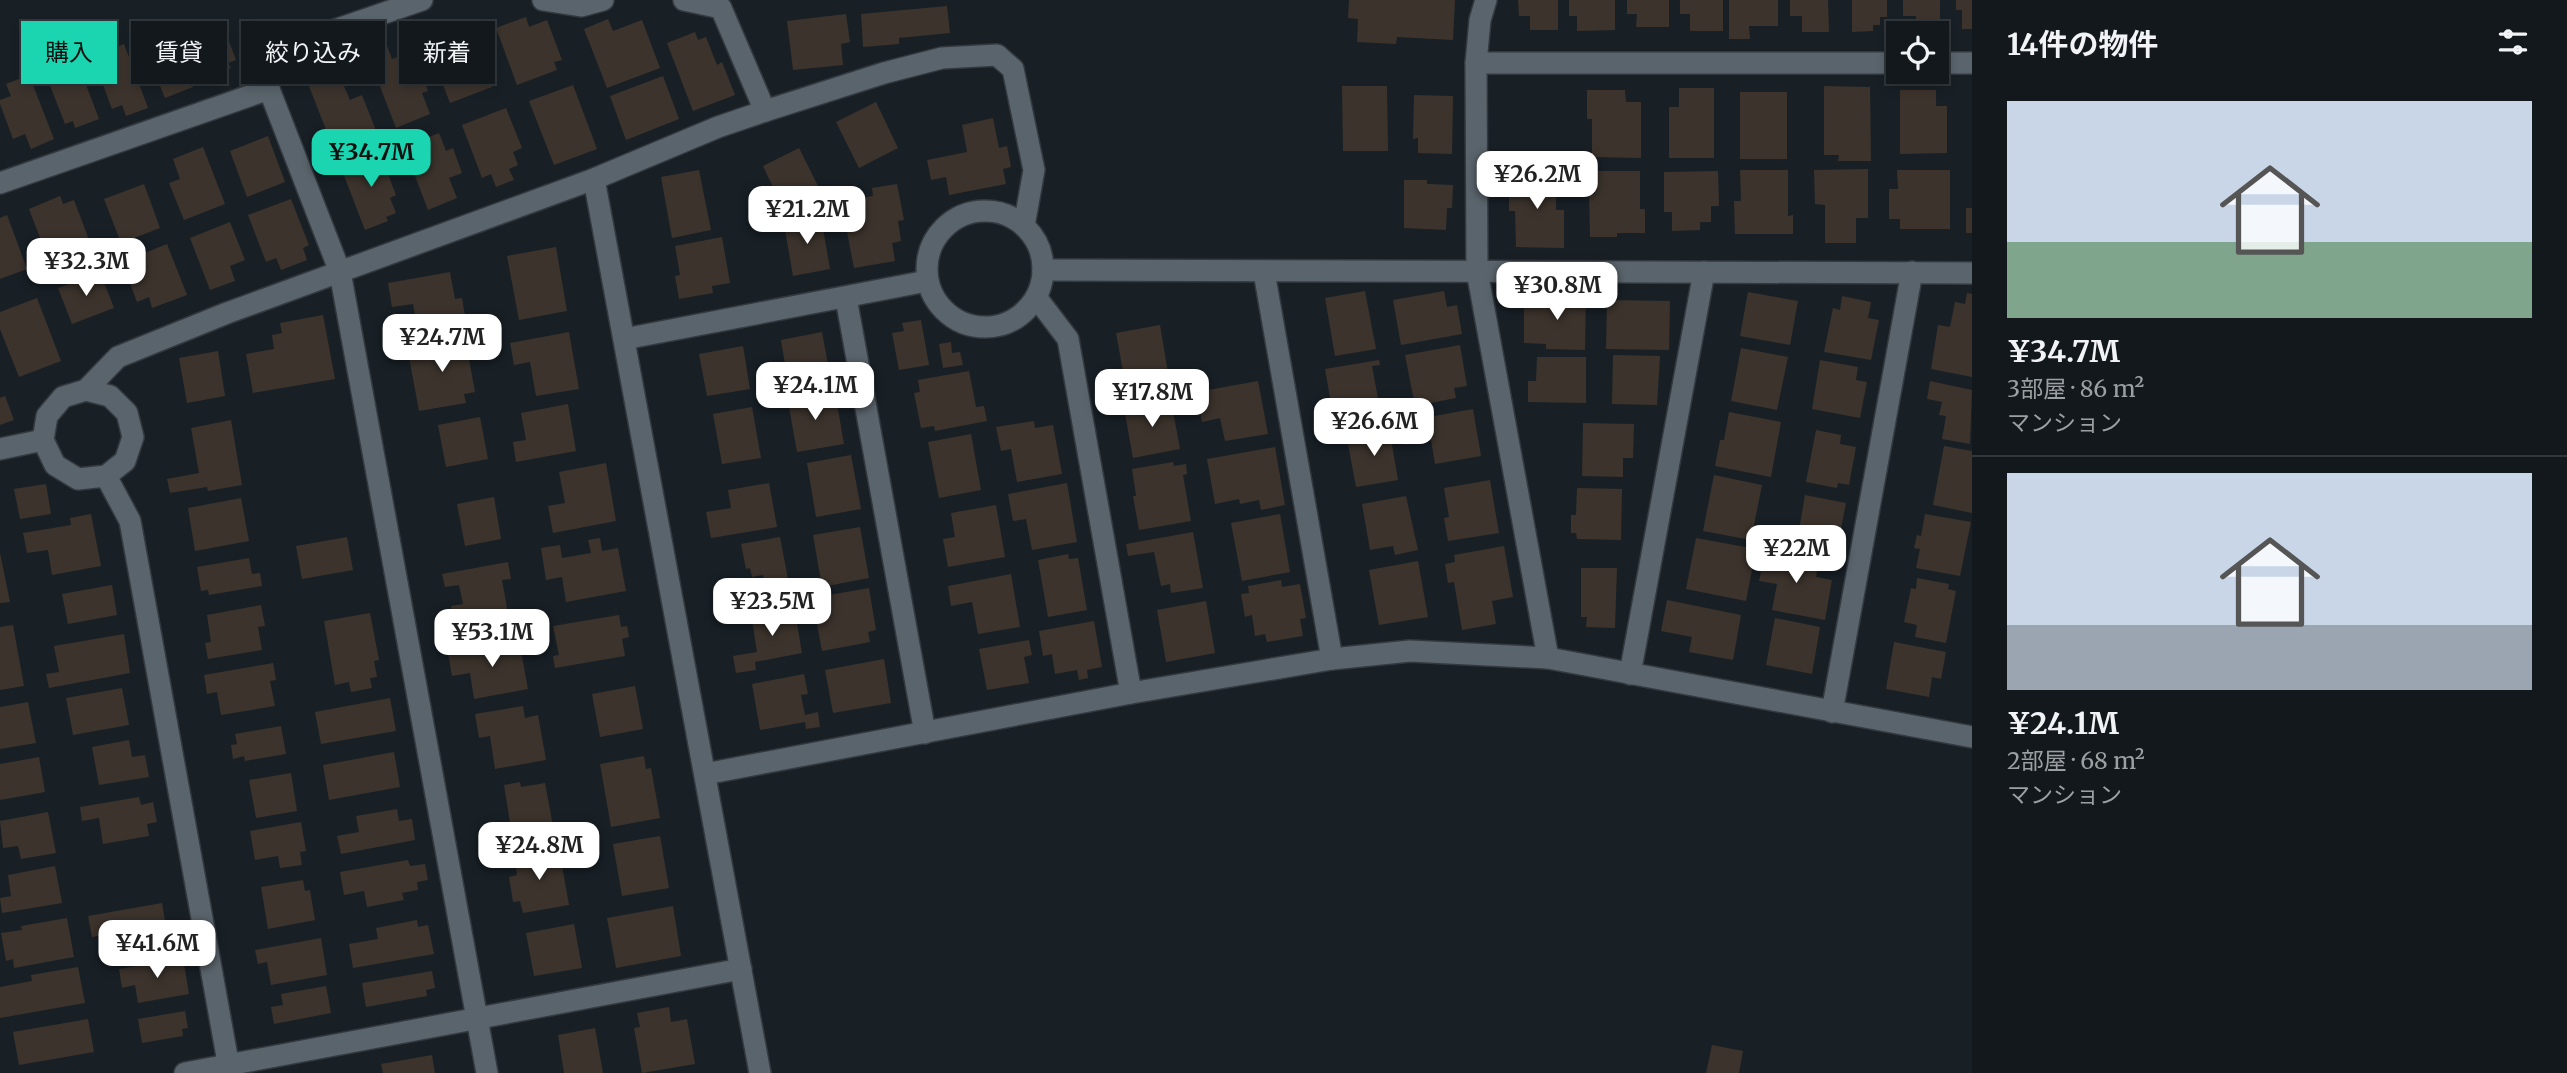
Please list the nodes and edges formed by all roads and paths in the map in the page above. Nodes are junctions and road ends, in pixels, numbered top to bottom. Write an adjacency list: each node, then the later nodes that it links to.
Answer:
1 (422, 0): 10 (street)
2 (543, 0): 3 (street)
3 (603, 0)
4 (684, 0): 11 (street)
5 (1486, 0): 6 (street)
6 (1476, 63): 7 (street); 16 (street)
7 (1886, 63)
8 (1949, 63): 9 (street)
9 (1972, 63)
10 (269, 89): 13 (street); 17 (street)
11 (765, 111): 12 (street); 14 (street)
12 (594, 179): 17 (street); 25 (street)
13 (0, 183)
14 (1024, 226): 15 (street); 22 (street)
15 (1043, 270): 18 (street); 23 (street)
16 (1477, 271): 18 (street); 19 (street); 30 (street)
17 (341, 272): 26 (street); 39 (street)
18 (1265, 272): 31 (street)
19 (1704, 272): 20 (street); 32 (street)
20 (1912, 272): 21 (street); 34 (street)
21 (1972, 273)
22 (928, 281): 23 (street); 24 (street)
23 (1036, 297): 33 (street)
24 (846, 298): 25 (street); 35 (street)
25 (624, 339): 37 (street)
26 (86, 390): 27 (street); 29 (street)
27 (43, 440): 28 (street); 29 (street)
28 (0, 449)
29 (106, 476): 40 (street)
30 (1548, 658): 31 (street); 32 (street)
31 (1332, 659): 33 (street)
32 (1630, 674): 34 (street)
33 (1131, 693): 35 (street)
34 (1832, 712): 36 (street)
35 (925, 733): 37 (street)
36 (1972, 737)
37 (705, 774): 38 (street)
38 (741, 969): 39 (street); 43 (street)
39 (477, 1019): 40 (street); 42 (street)
40 (229, 1069): 41 (street)
41 (185, 1073)
42 (486, 1073)
43 (760, 1073)

